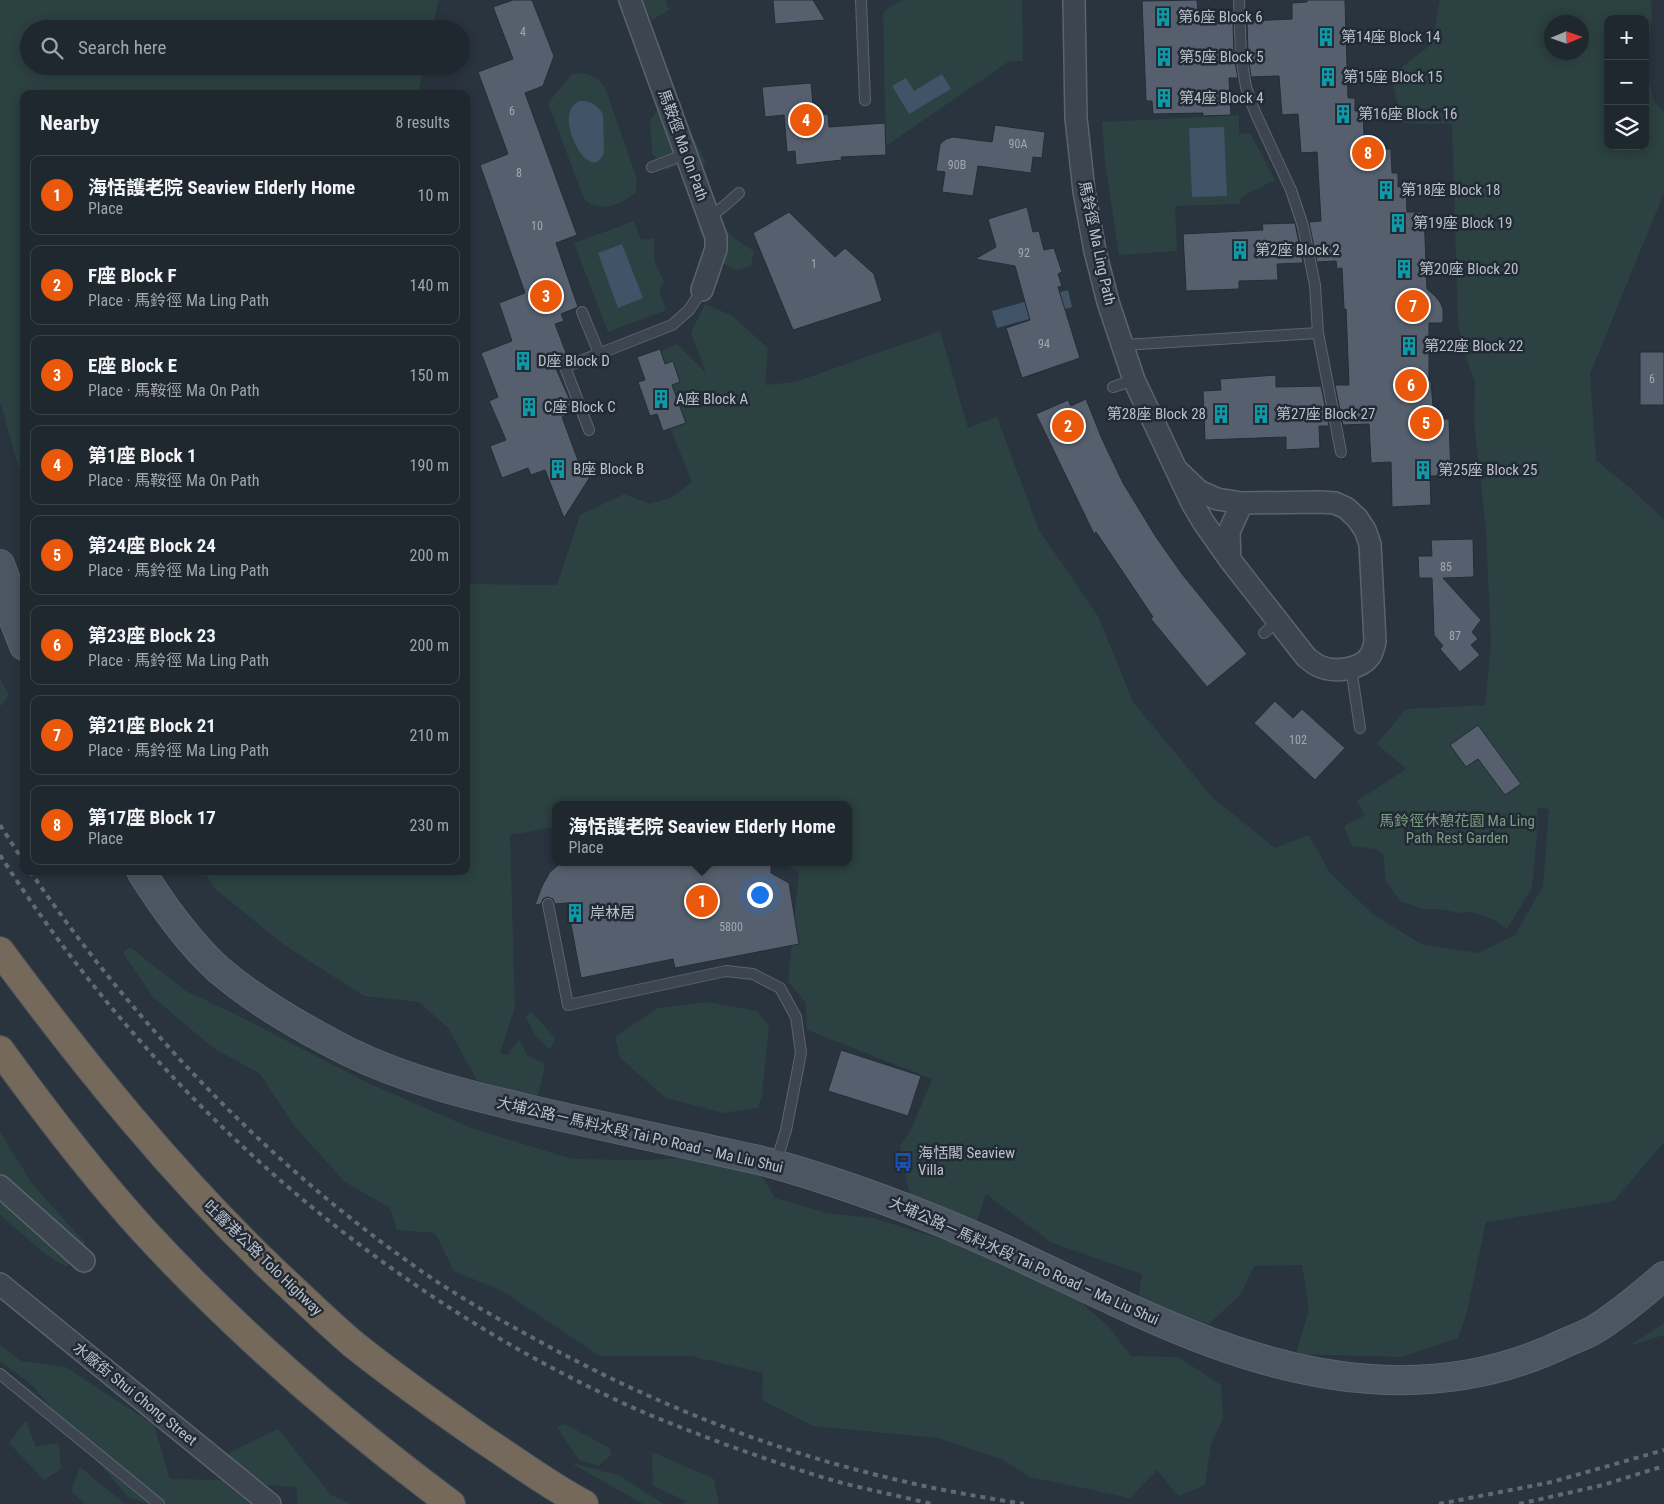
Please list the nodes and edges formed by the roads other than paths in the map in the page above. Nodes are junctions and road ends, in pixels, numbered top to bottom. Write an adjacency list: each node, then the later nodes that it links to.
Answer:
1 (630, 0): 6 (street, 馬鞍徑 Ma On Path)
2 (862, 0): 5 (lane)
3 (1074, 0): 13 (street, 馬鈴徑 Ma Ling Path)
4 (1239, 0): 12 (lane)
5 (865, 100)
6 (686, 154): 7 (lane); 9 (street, 馬鞍徑 Ma On Path)
7 (652, 167)
8 (739, 193): 9 (lane)
9 (709, 217): 10 (street, 馬鞍徑 Ma On Path)
10 (702, 290): 14 (lane)
11 (582, 312): 14 (lane)
12 (1318, 333): 13 (lane); 18 (lane)
13 (1123, 345): 15 (street, 馬鈴徑 Ma Ling Path)
14 (599, 353): 17 (lane)
15 (1134, 380): 16 (lane); 19 (street, 馬鈴徑 Ma Ling Path)
16 (1113, 387)
17 (589, 430)
18 (1341, 452)
19 (1179, 472): 20 (street, 馬鈴徑 Ma Ling Path); 21 (street, 馬鈴徑 Ma Ling Path)
20 (1242, 503): 21 (street); 25 (street, 馬鈴徑 Ma Ling Path)
21 (1230, 560): 25 (street, 馬鈴徑 Ma Ling Path)
22 (0, 564): 23 (main road)
23 (19, 605): 24 (main road)
24 (20, 636)
25 (1351, 668): 26 (lane)
26 (1360, 728)
27 (143, 875): 31 (main road, 大埔公路－馬料水段 Tai Po Road – Ma Liu Shui)
28 (548, 904): 31 (lane)
29 (0, 951): 40 (highway, 吐露港公路 Tolo Highway)
30 (0, 1050): 39 (highway)
31 (776, 1164): 34 (main road, 大埔公路－馬料水段 Tai Po Road – Ma Liu Shui)
32 (0, 1186): 33 (street)
33 (84, 1261)
34 (1664, 1276)
35 (0, 1284): 38 (street, 水廠街 Shui Chong Street)
36 (0, 1374): 37 (lane)
37 (159, 1504)
38 (270, 1504)
39 (451, 1504)
40 (584, 1504)

